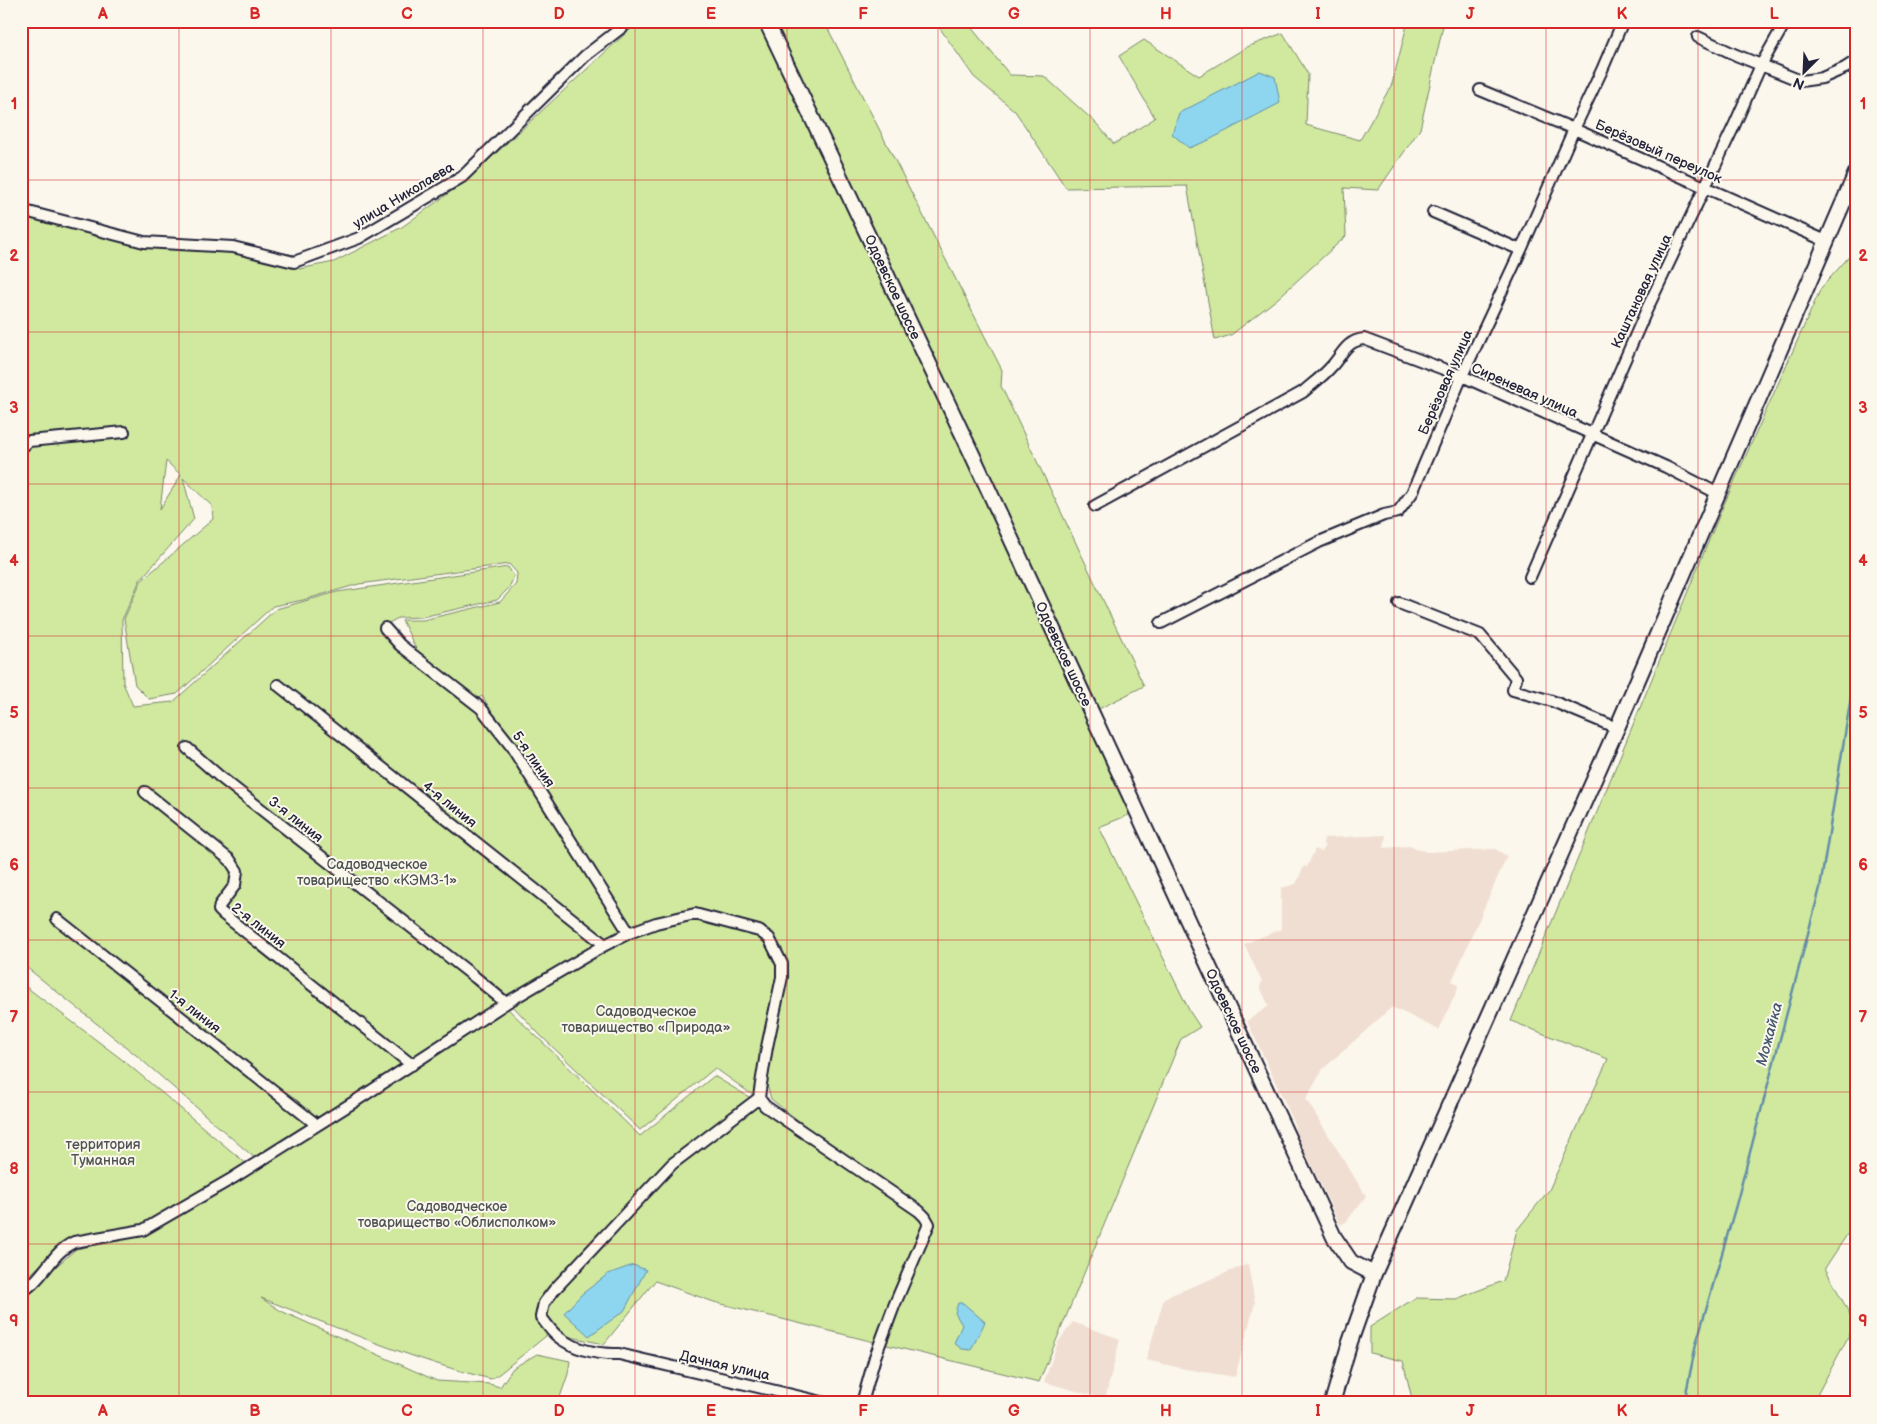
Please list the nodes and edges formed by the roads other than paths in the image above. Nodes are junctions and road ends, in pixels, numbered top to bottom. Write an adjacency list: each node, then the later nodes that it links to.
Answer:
1 (630, 21): 12 (street, улица Николаева)
2 (766, 21): 37 (main road, Одоевское шоссе)
3 (1623, 21): 9 (street, Берёзовая улица)
4 (1786, 21): 7 (street, Каштановая улица)
5 (1698, 37): 7 (street)
6 (1856, 61): 7 (street)
7 (1761, 66): 11 (street, Каштановая улица)
8 (1480, 90): 9 (street, Берёзовый переулок)
9 (1574, 129): 11 (street, Берёзовый переулок); 15 (street, Берёзовая улица)
10 (1856, 173): 14 (main road)
11 (1705, 186): 14 (street, Берёзовый переулок); 18 (street, Каштановая улица)
12 (21, 210)
13 (1433, 212): 15 (street)
14 (1826, 241): 20 (main road)
15 (1521, 250): 16 (street, Берёзовая улица)
16 (1462, 376): 18 (street, Сиреневая улица); 21 (street, Сиреневая улица); 24 (street, Берёзовая улица)
17 (124, 432): 19 (street)
18 (1592, 435): 20 (street, Сиреневая улица); 22 (street, Каштановая улица)
19 (21, 448)
20 (1717, 494): 27 (main road)
21 (1094, 506)
22 (1530, 577)
23 (1399, 603): 27 (street)
24 (1161, 623)
25 (385, 628): 31 (street, 5-я линия)
26 (278, 685): 32 (street, 4-я линия)
27 (1616, 728): 37 (main road)
28 (187, 748): 33 (street, 3-я линия)
29 (145, 792): 34 (street, 2-я линия)
30 (57, 919): 36 (street, 1-я линия)
31 (629, 933): 32 (street); 35 (street)
32 (605, 946): 33 (street)
33 (506, 1003): 34 (street)
34 (412, 1064): 36 (street)
35 (760, 1098): 41 (street, Дачная улица); 42 (street)
36 (317, 1125): 39 (street)
37 (1374, 1274): 43 (main road)
38 (21, 1279): 39 (street)
39 (33, 1282): 40 (street)
40 (21, 1293)
41 (826, 1403)
42 (862, 1403)
43 (1332, 1403)

